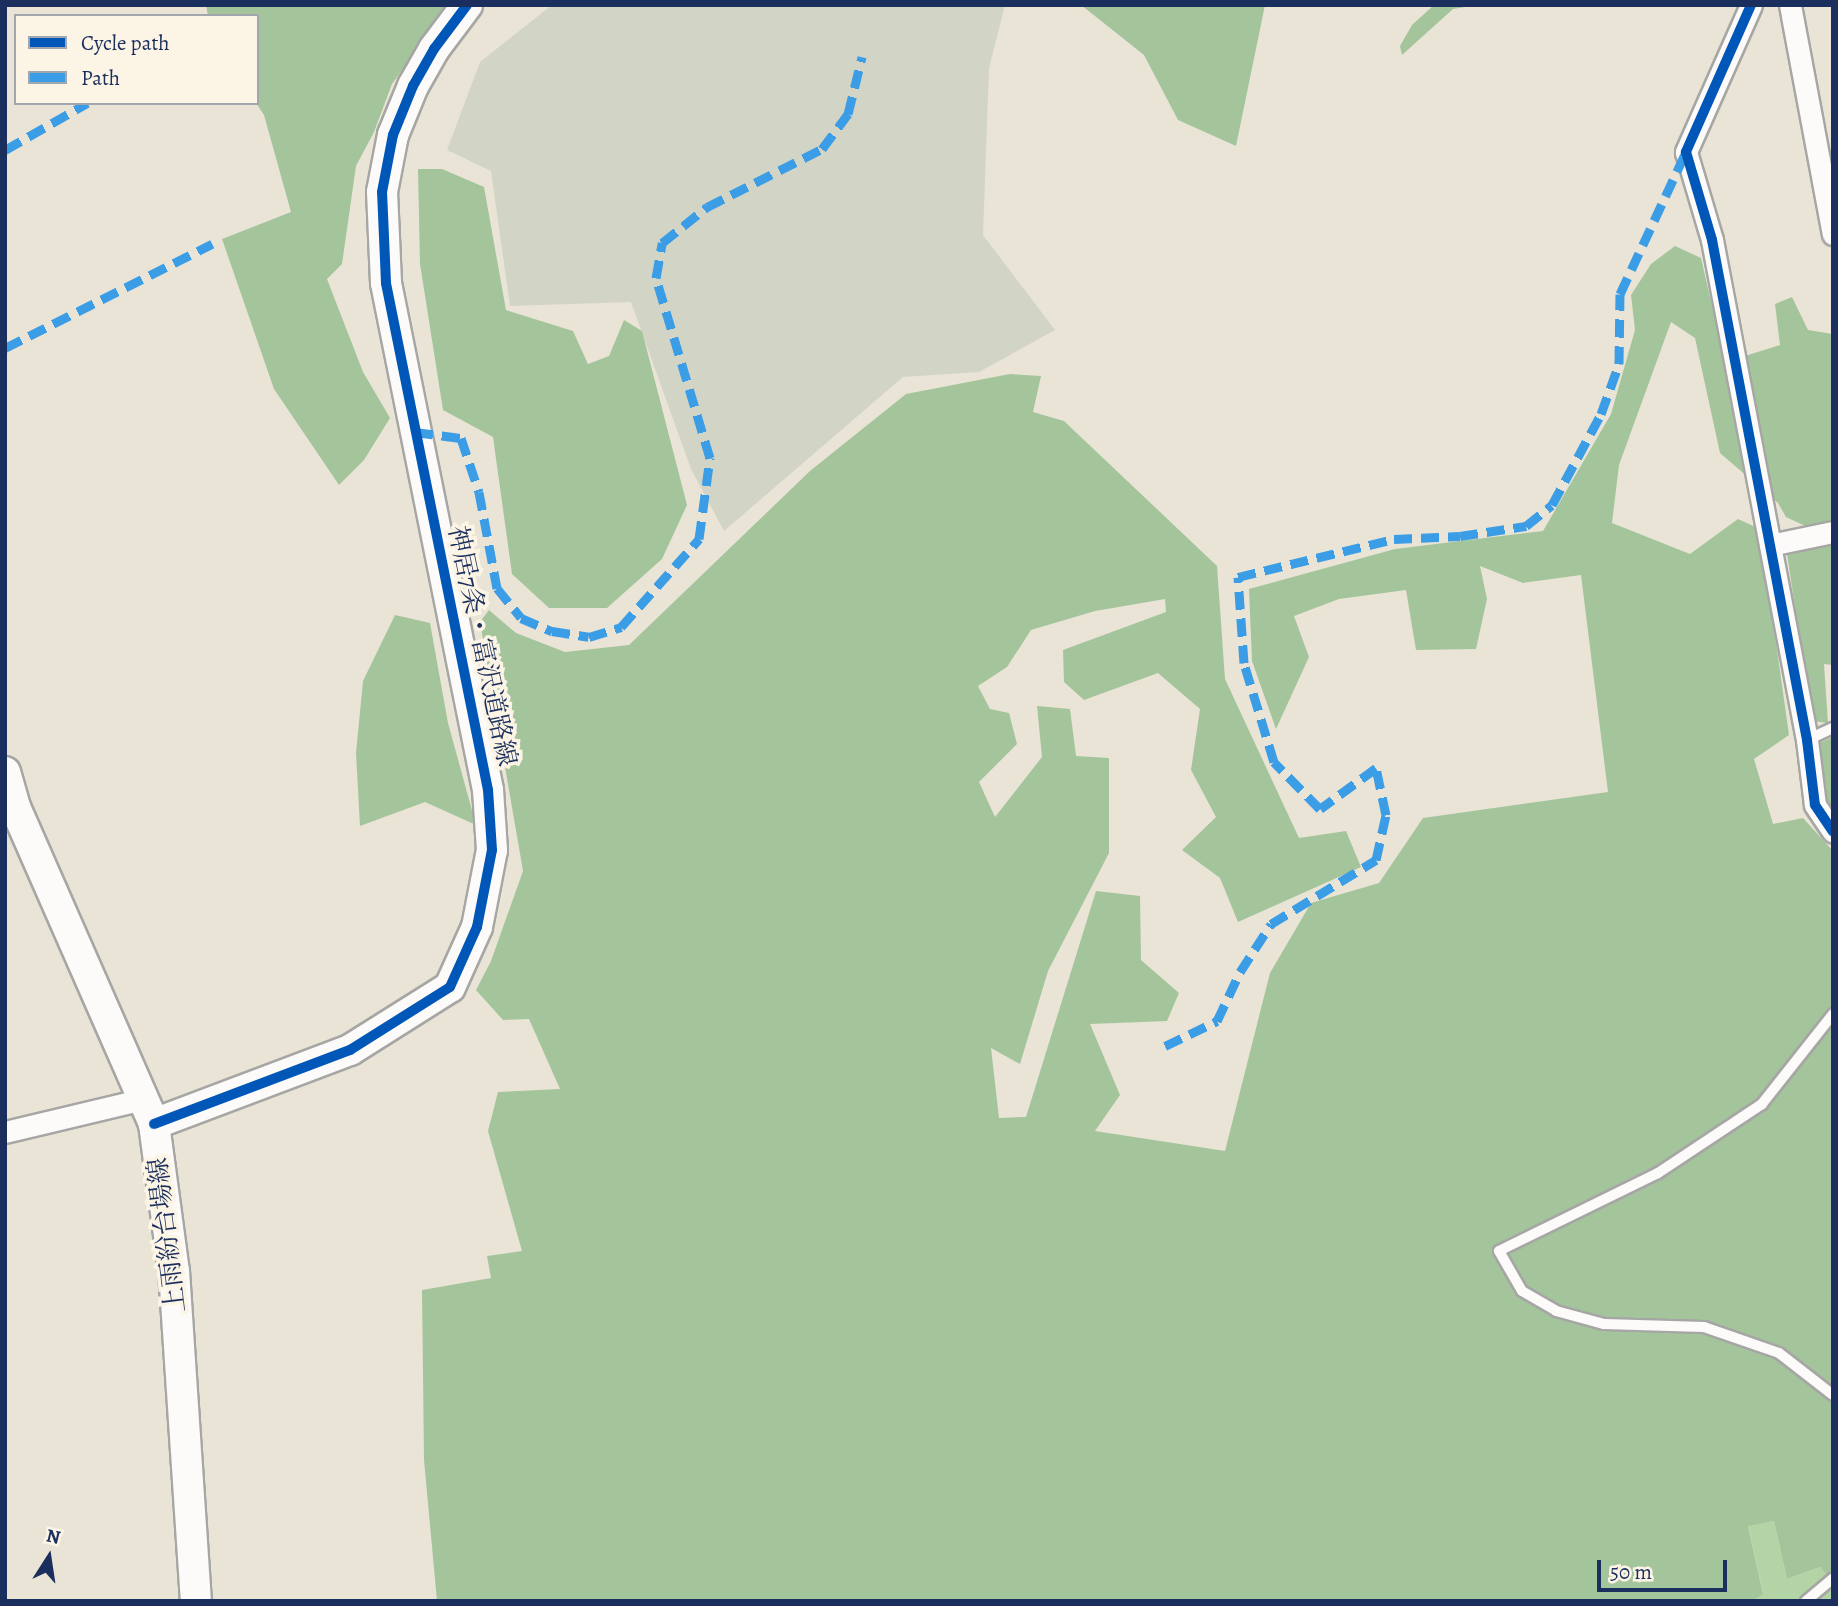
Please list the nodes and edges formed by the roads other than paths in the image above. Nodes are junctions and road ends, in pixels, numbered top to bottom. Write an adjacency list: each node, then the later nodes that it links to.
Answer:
1 (467, 5): 12 (street, 神居7条・富沢道路線)
2 (1751, 5): 6 (street)
3 (1790, 5): 4 (street)
4 (1833, 234)
5 (1833, 532): 6 (street)
6 (1770, 545): 8 (street)
7 (1833, 728): 8 (lane)
8 (1807, 740): 10 (street)
9 (5, 772): 12 (street, 上雨紛台場線)
10 (1833, 832)
11 (1833, 1014): 14 (lane)
12 (148, 1112): 13 (street); 16 (street, 上雨紛台場線)
13 (5, 1132)
14 (1833, 1395)
15 (1833, 1578): 17 (lane)
16 (197, 1601)
17 (1806, 1601)

